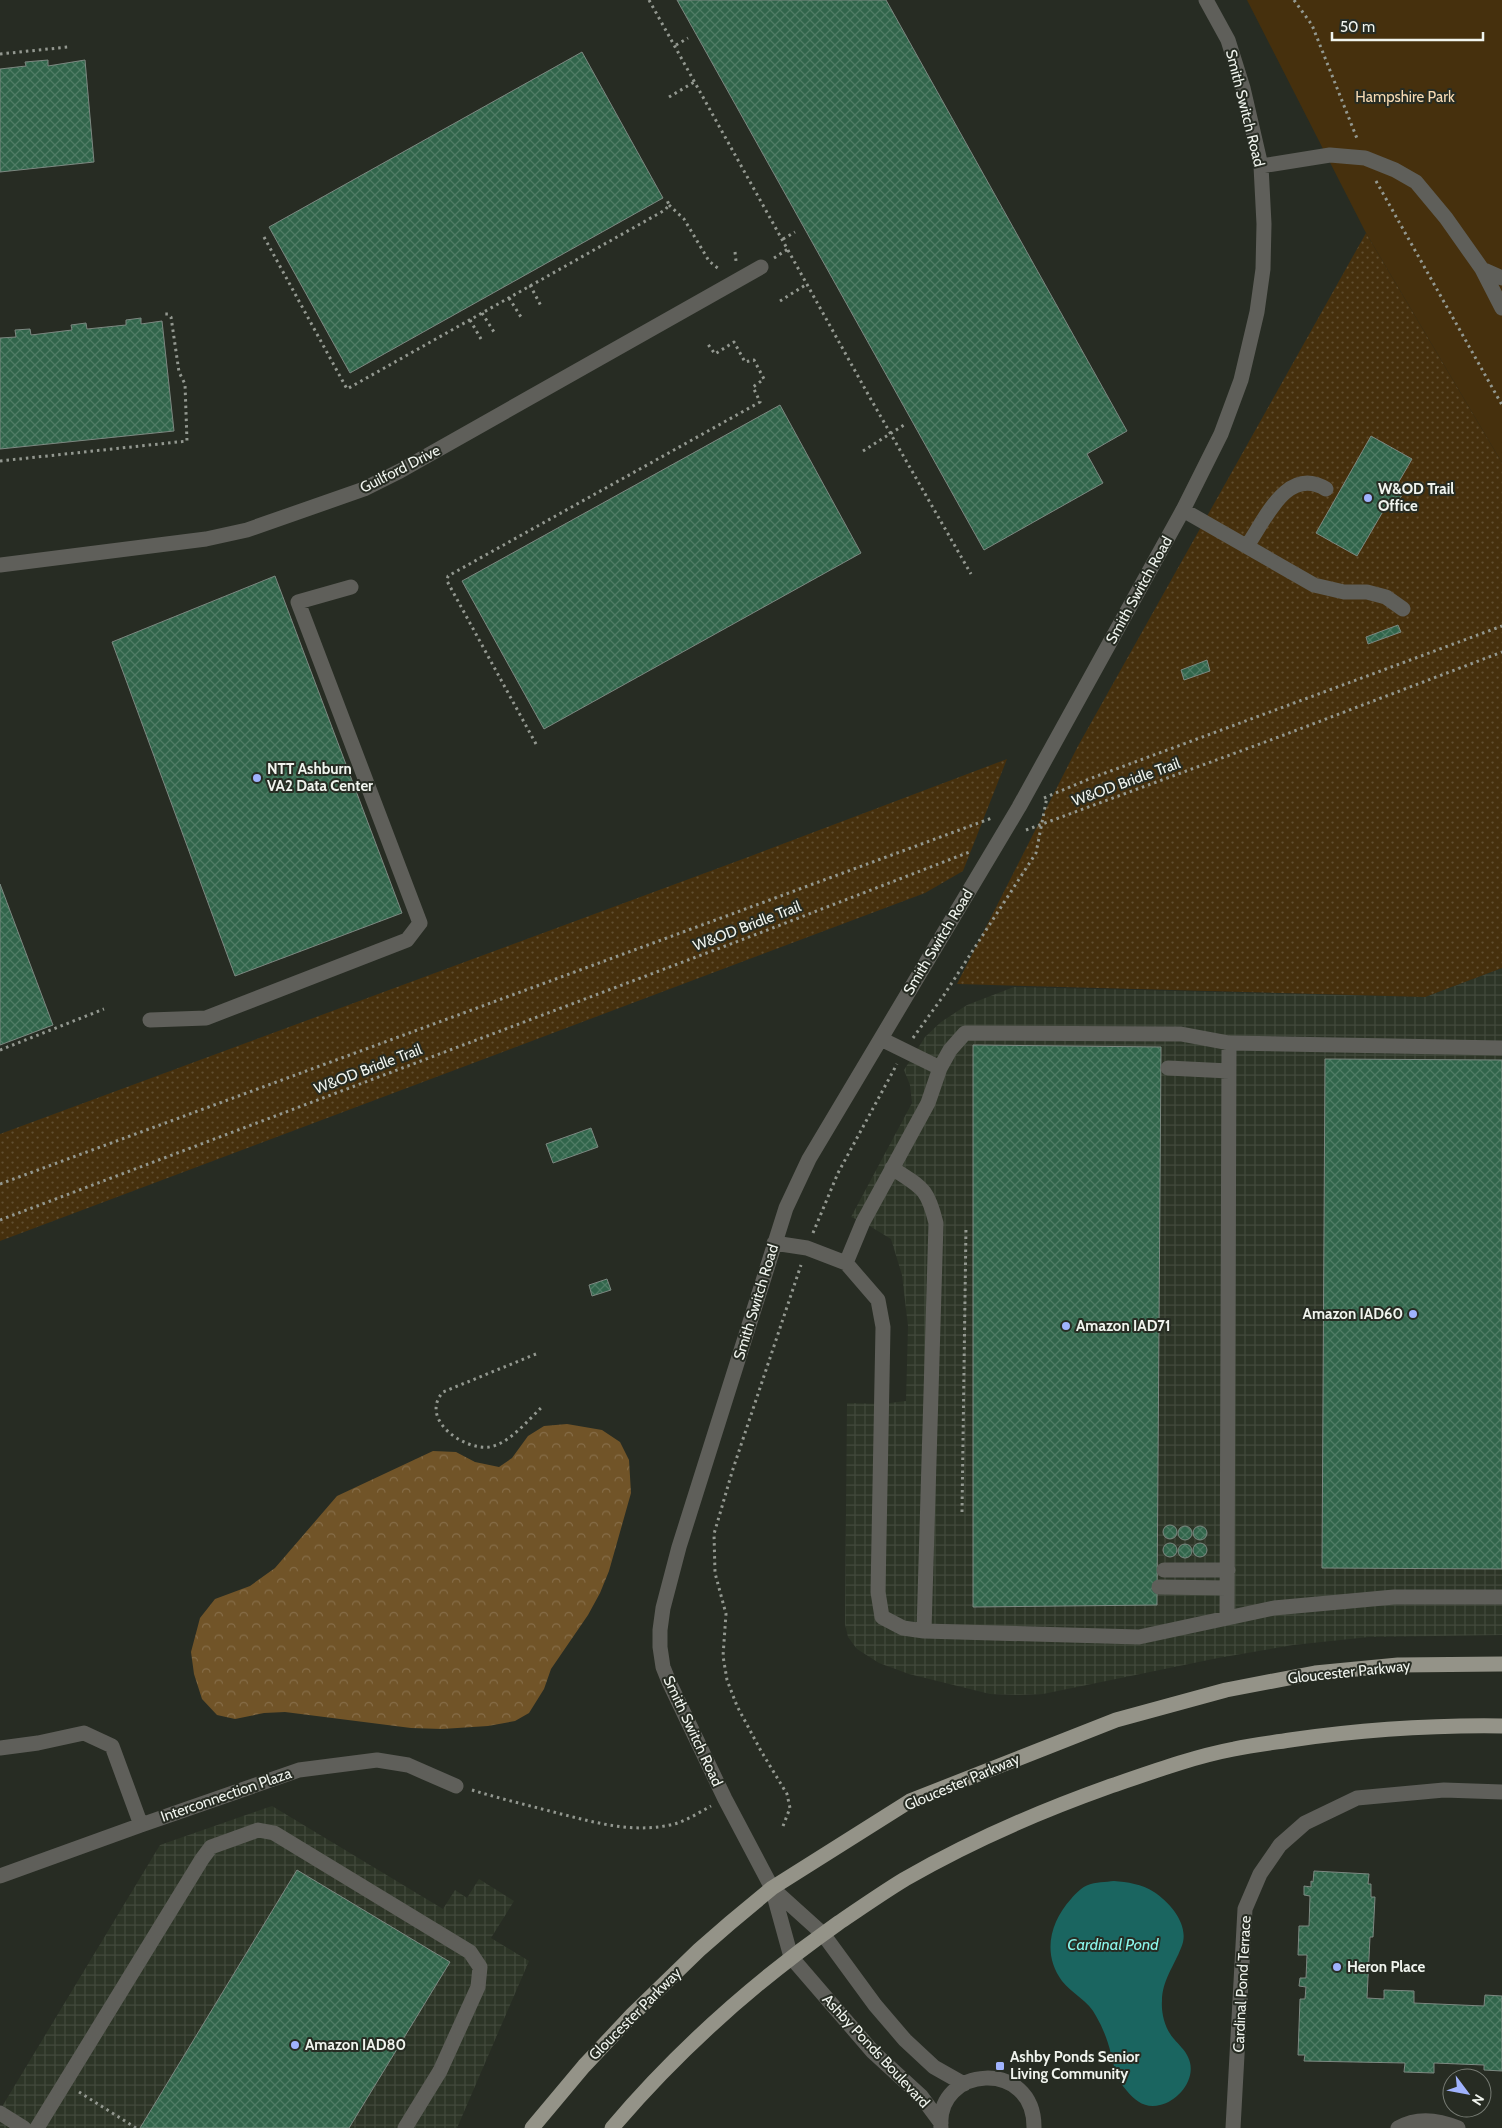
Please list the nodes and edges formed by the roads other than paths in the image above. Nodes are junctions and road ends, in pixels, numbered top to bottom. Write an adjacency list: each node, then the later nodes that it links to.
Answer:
1 (1206, 0): 2 (street, Smith Switch Road)
2 (1261, 166): 4 (street); 8 (street, Smith Switch Road)
3 (764, 264): 10 (street, Guilford Drive)
4 (1482, 269): 5 (street); 6 (street)
5 (1502, 278)
6 (1502, 308)
7 (1326, 490): 9 (street)
8 (1183, 510): 9 (street); 14 (street, Smith Switch Road)
9 (1247, 546): 12 (street)
10 (0, 565)
11 (351, 587): 13 (street)
12 (1403, 609)
13 (150, 1020)
14 (881, 1039): 17 (street); 21 (street, Smith Switch Road)
15 (1229, 1042): 16 (street); 17 (street); 19 (street)
16 (1502, 1048)
17 (940, 1068): 20 (street)
18 (1168, 1068): 19 (street)
19 (1229, 1071): 24 (street)
20 (892, 1168): 22 (street); 29 (street)
21 (774, 1243): 22 (street); 37 (street, Smith Switch Road)
22 (846, 1263): 29 (street)
23 (1164, 1570): 24 (street)
24 (1228, 1570): 26 (street)
25 (1159, 1587): 26 (street)
26 (1227, 1588): 28 (street)
27 (1502, 1597): 28 (street)
28 (1227, 1618): 29 (street)
29 (924, 1631)
30 (1502, 1664): 37 (main road, Gloucester Parkway)
31 (1502, 1726): 38 (main road)
32 (0, 1748): 35 (street)
33 (456, 1786): 35 (street, Interconnection Plaza)
34 (1502, 1792): 49 (street, Cardinal Pond Terrace)
35 (141, 1825): 36 (street, Interconnection Plaza)
36 (0, 1876)
37 (772, 1888): 38 (street, Smith Switch Road); 39 (street, Smith Switch Road); 46 (main road, Gloucester Parkway)
38 (824, 1934): 39 (main road); 40 (street, Ashby Ponds Boulevard)
39 (791, 1957): 42 (street, Ashby Ponds Boulevard); 47 (main road)
40 (964, 2084): 42 (street, Ashby Ponds Boulevard); 48 (street)
41 (0, 2113): 43 (street)
42 (941, 2126)
43 (24, 2128)
44 (37, 2128): 45 (street)
45 (405, 2128)
46 (532, 2128)
47 (612, 2128)
48 (1034, 2128)
49 (1233, 2128)
50 (1398, 2128): 51 (street)
51 (1458, 2128)

